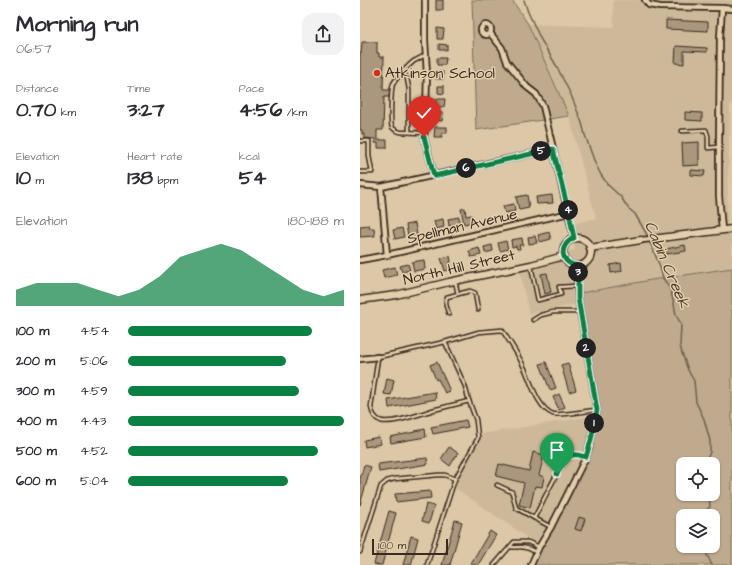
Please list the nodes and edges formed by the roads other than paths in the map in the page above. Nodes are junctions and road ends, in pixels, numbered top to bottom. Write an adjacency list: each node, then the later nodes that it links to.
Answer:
1 (425, 0): 6 (street)
2 (645, 0): 3 (street)
3 (722, 8): 4 (street); 12 (street)
4 (732, 9)
5 (490, 33): 13 (street)
6 (426, 55): 7 (lane); 10 (street)
7 (404, 72): 9 (lane); 9 (lane)
8 (682, 131): 12 (lane)
9 (409, 132): 10 (lane)
10 (424, 133): 15 (street)
11 (360, 141): 14 (lane)
12 (719, 147): 20 (street)
13 (553, 149): 15 (street); 18 (street)
14 (360, 172)
15 (434, 176): 17 (street)
16 (360, 184): 17 (street)
17 (381, 187): 25 (street)
18 (569, 213): 21 (street); 25 (street, Spellman Avenue)
19 (732, 229): 20 (street)
20 (722, 230): 22 (street)
21 (574, 238): 24 (street); 26 (street)
22 (652, 239): 23 (street)
23 (641, 240): 24 (street)
24 (590, 248): 29 (street)
25 (387, 255): 27 (street, Spellman Avenue)
26 (564, 256): 28 (street, North Hill Street); 29 (street)
27 (360, 260)
28 (531, 265): 30 (street, North Hill Street); 31 (lane)
29 (578, 266): 31 (street)
30 (455, 280): 32 (lane); 33 (street, North Hill Street)
31 (578, 286): 35 (street)
32 (458, 294): 34 (lane); 36 (lane)
33 (360, 300)
34 (478, 310)
35 (580, 312): 37 (lane); 42 (street)
36 (449, 314)
37 (532, 320)
38 (445, 342): 39 (lane); 41 (lane); 42 (lane)
39 (378, 357): 40 (street); 41 (lane)
40 (360, 359)
41 (469, 401): 44 (lane)
42 (597, 410): 43 (street)
43 (586, 457): 46 (lane); 47 (street)
44 (455, 479): 50 (lane); 52 (lane)
45 (498, 485): 46 (lane)
46 (534, 518): 47 (lane)
47 (551, 527): 49 (street)
48 (510, 547): 49 (lane); 51 (lane); 53 (lane)
49 (540, 547): 51 (street)
50 (360, 552)
51 (537, 552): 54 (street)
52 (427, 565)
53 (494, 565)
54 (530, 565)

